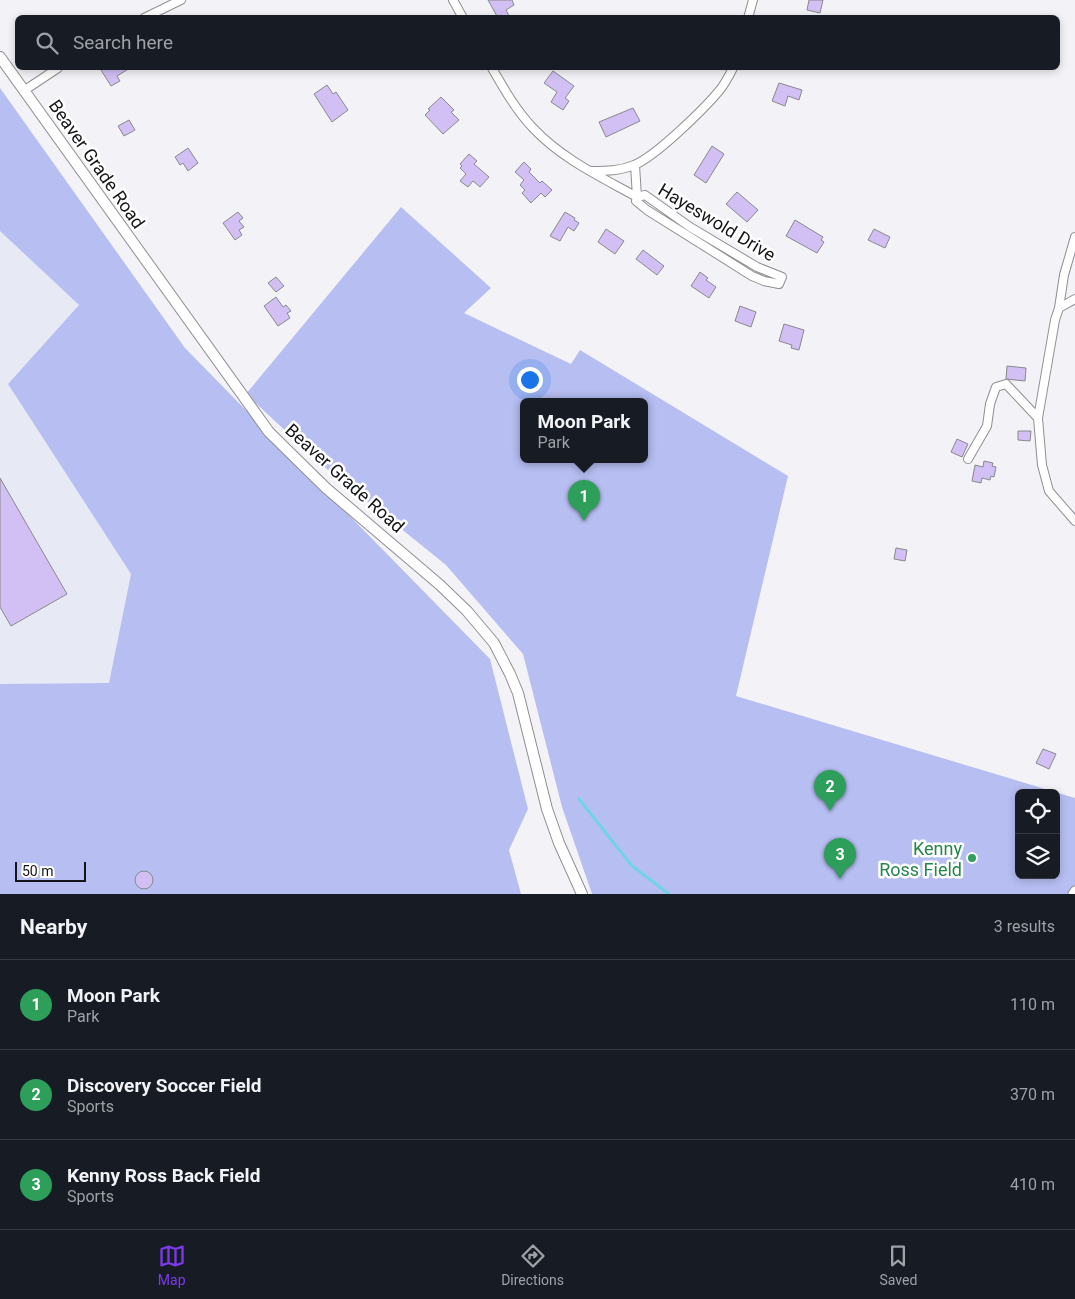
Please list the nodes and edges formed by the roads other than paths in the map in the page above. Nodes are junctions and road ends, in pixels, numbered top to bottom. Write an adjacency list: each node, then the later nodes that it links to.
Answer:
1 (181, 0): 4 (street)
2 (453, 0): 5 (street)
3 (753, 0): 6 (street)
4 (150, 15)
5 (461, 15)
6 (749, 15)
7 (0, 57): 11 (main road, Beaver Grade Road)
8 (55, 70): 11 (street)
9 (493, 70): 13 (street, Hayeswold Drive)
10 (732, 70): 12 (street)
11 (25, 90): 21 (main road, Beaver Grade Road)
12 (635, 165): 13 (street); 14 (street)
13 (590, 170): 14 (street, Hayeswold Drive)
14 (637, 197): 14 (street, Hayeswold Drive)
15 (1075, 238): 17 (street)
16 (1075, 298): 17 (street)
17 (1059, 308): 18 (street)
18 (1038, 418): 19 (street); 20 (street)
19 (968, 459)
20 (1075, 521)
21 (582, 894)

